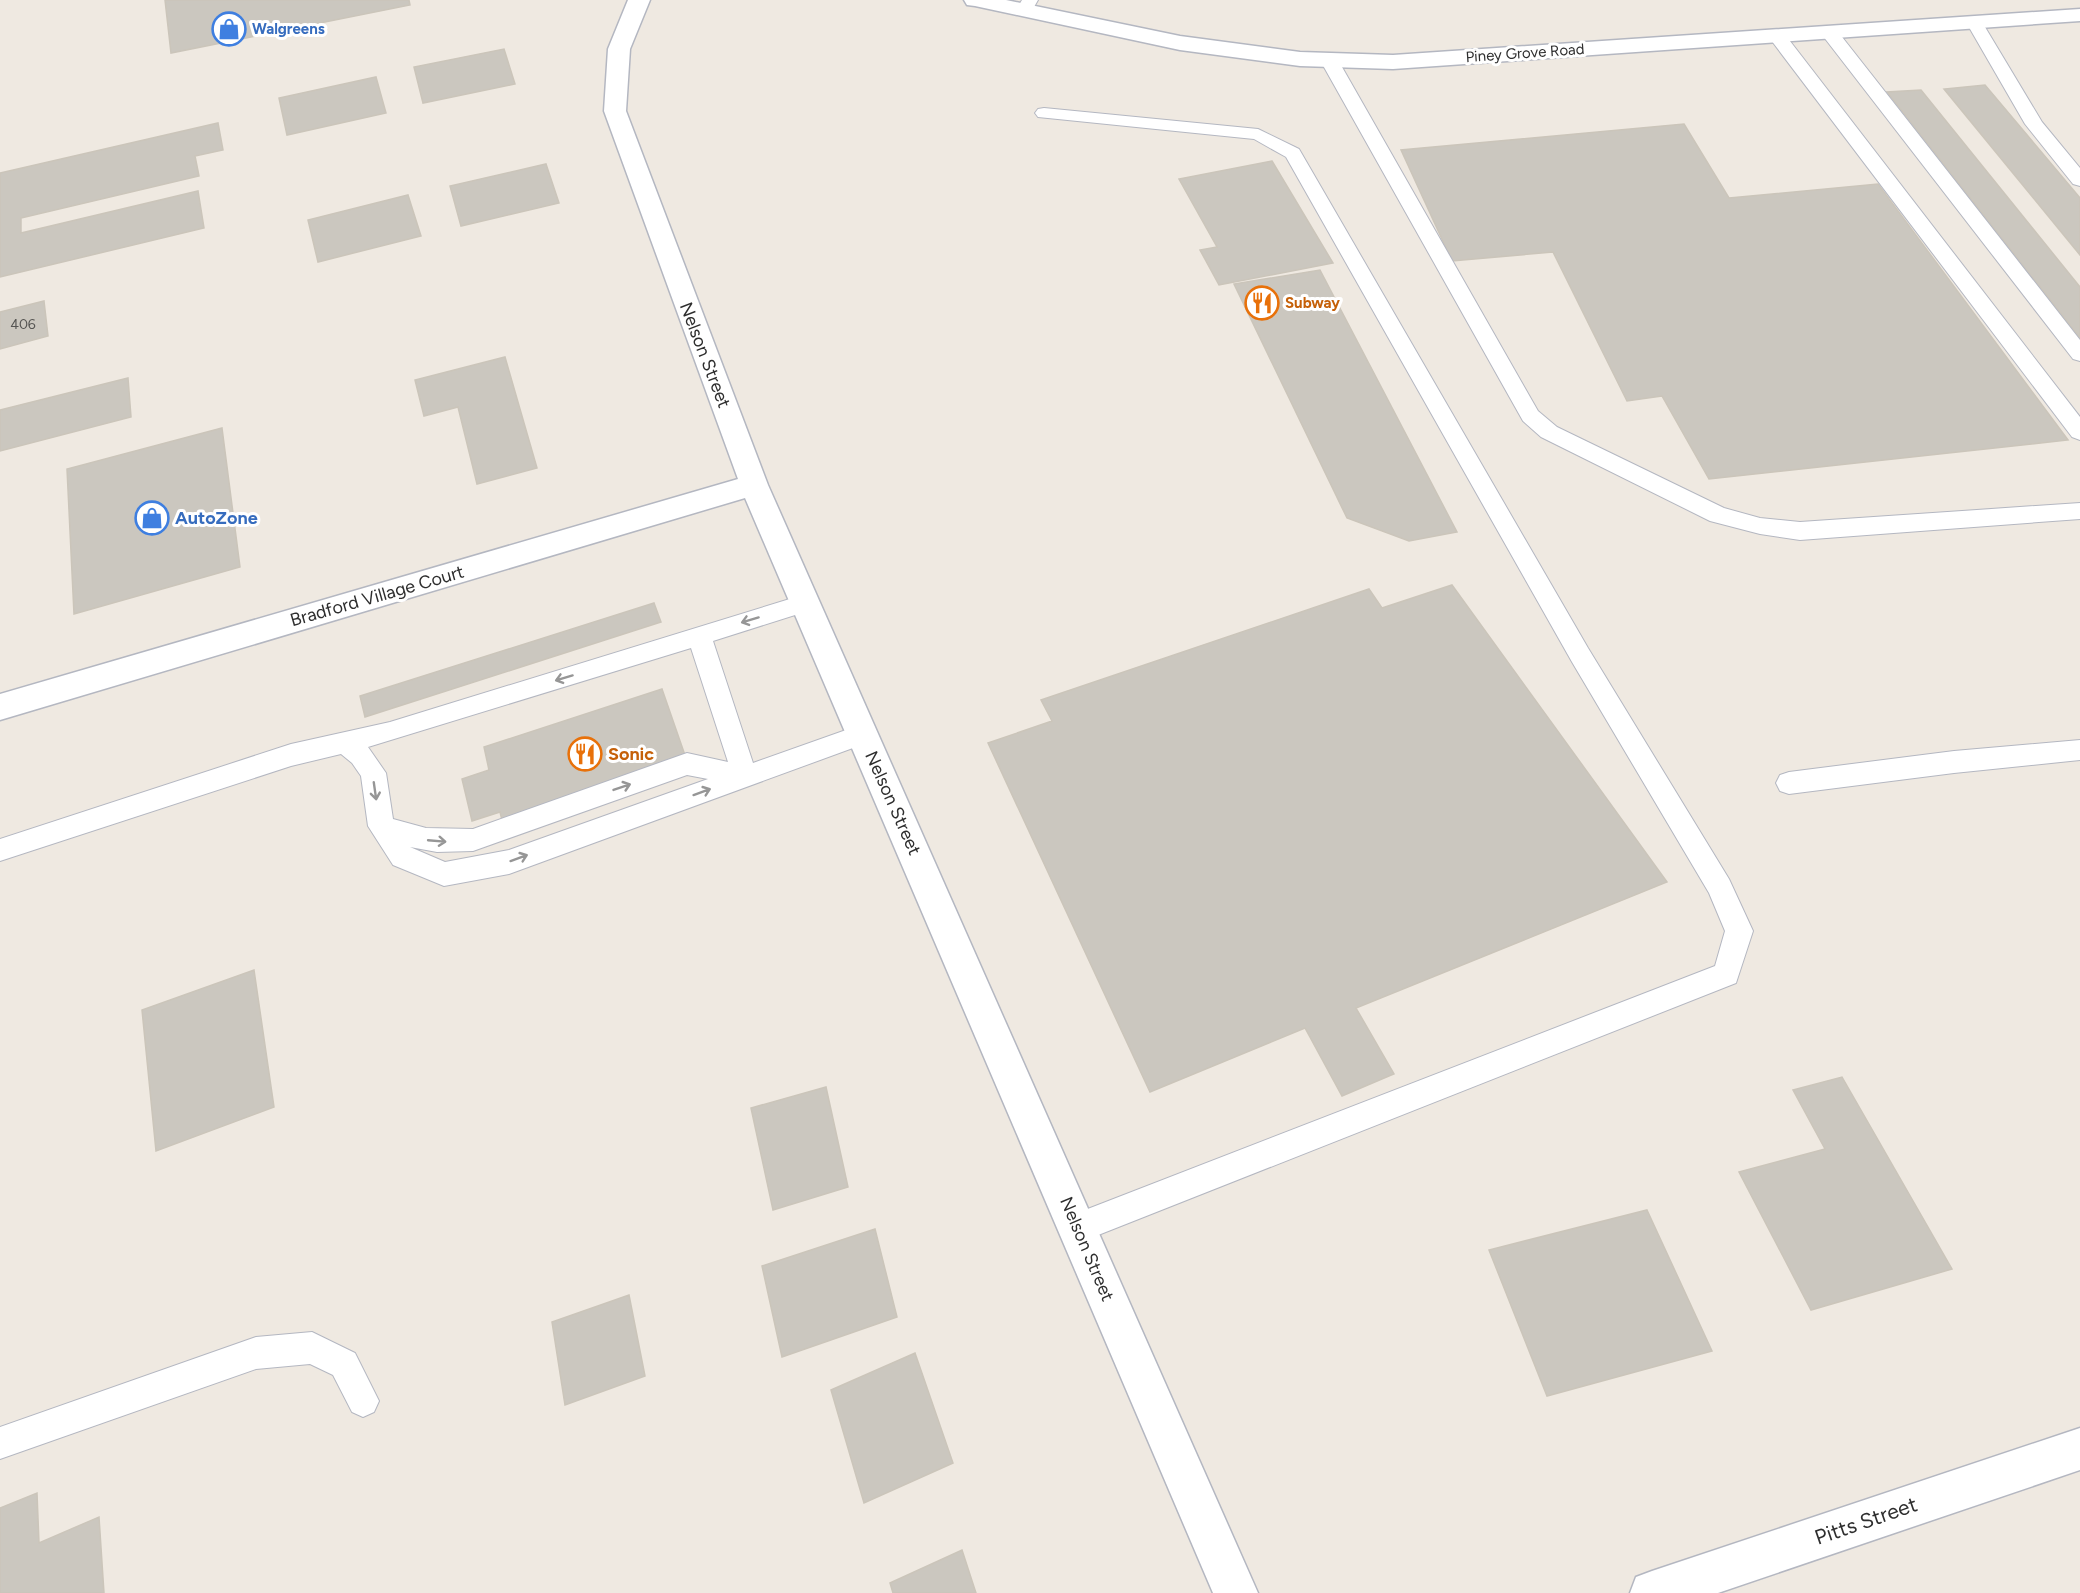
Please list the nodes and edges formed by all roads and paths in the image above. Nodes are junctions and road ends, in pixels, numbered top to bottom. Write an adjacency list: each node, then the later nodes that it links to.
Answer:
1 (639, 0): 13 (street, Nelson Street)
2 (975, 0): 3 (street, Piney Grove Road)
3 (1027, 5): 8 (street, Piney Grove Road)
4 (2080, 15): 5 (street, Piney Grove Road)
5 (1974, 22): 6 (street, Piney Grove Road); 10 (lane)
6 (1829, 32): 7 (street, Piney Grove Road); 11 (lane)
7 (1777, 36): 8 (street, Piney Grove Road); 12 (lane)
8 (1329, 60): 14 (lane)
9 (1044, 113): 24 (lane)
10 (2080, 180)
11 (2080, 354)
12 (2080, 432)
13 (754, 485): 15 (street, Nelson Street); 17 (street, Bradford Village Court)
14 (2080, 511)
15 (806, 603): 16 (lane, one-way to 16); 18 (street, Nelson Street)
16 (699, 636): 19 (lane, one-way to 19); 21 (lane)
17 (0, 707)
18 (863, 734): 21 (lane); 24 (street, Nelson Street)
19 (346, 743): 21 (lane, one-way to 21); 23 (lane)
20 (2080, 750): 22 (lane)
21 (746, 776)
22 (1789, 783)
23 (0, 850)
24 (1078, 1228): 28 (street, Nelson Street)
25 (363, 1401): 26 (lane)
26 (0, 1443)
27 (2080, 1449): 29 (street, Pitts Street)
28 (1236, 1593)
29 (1652, 1593)

